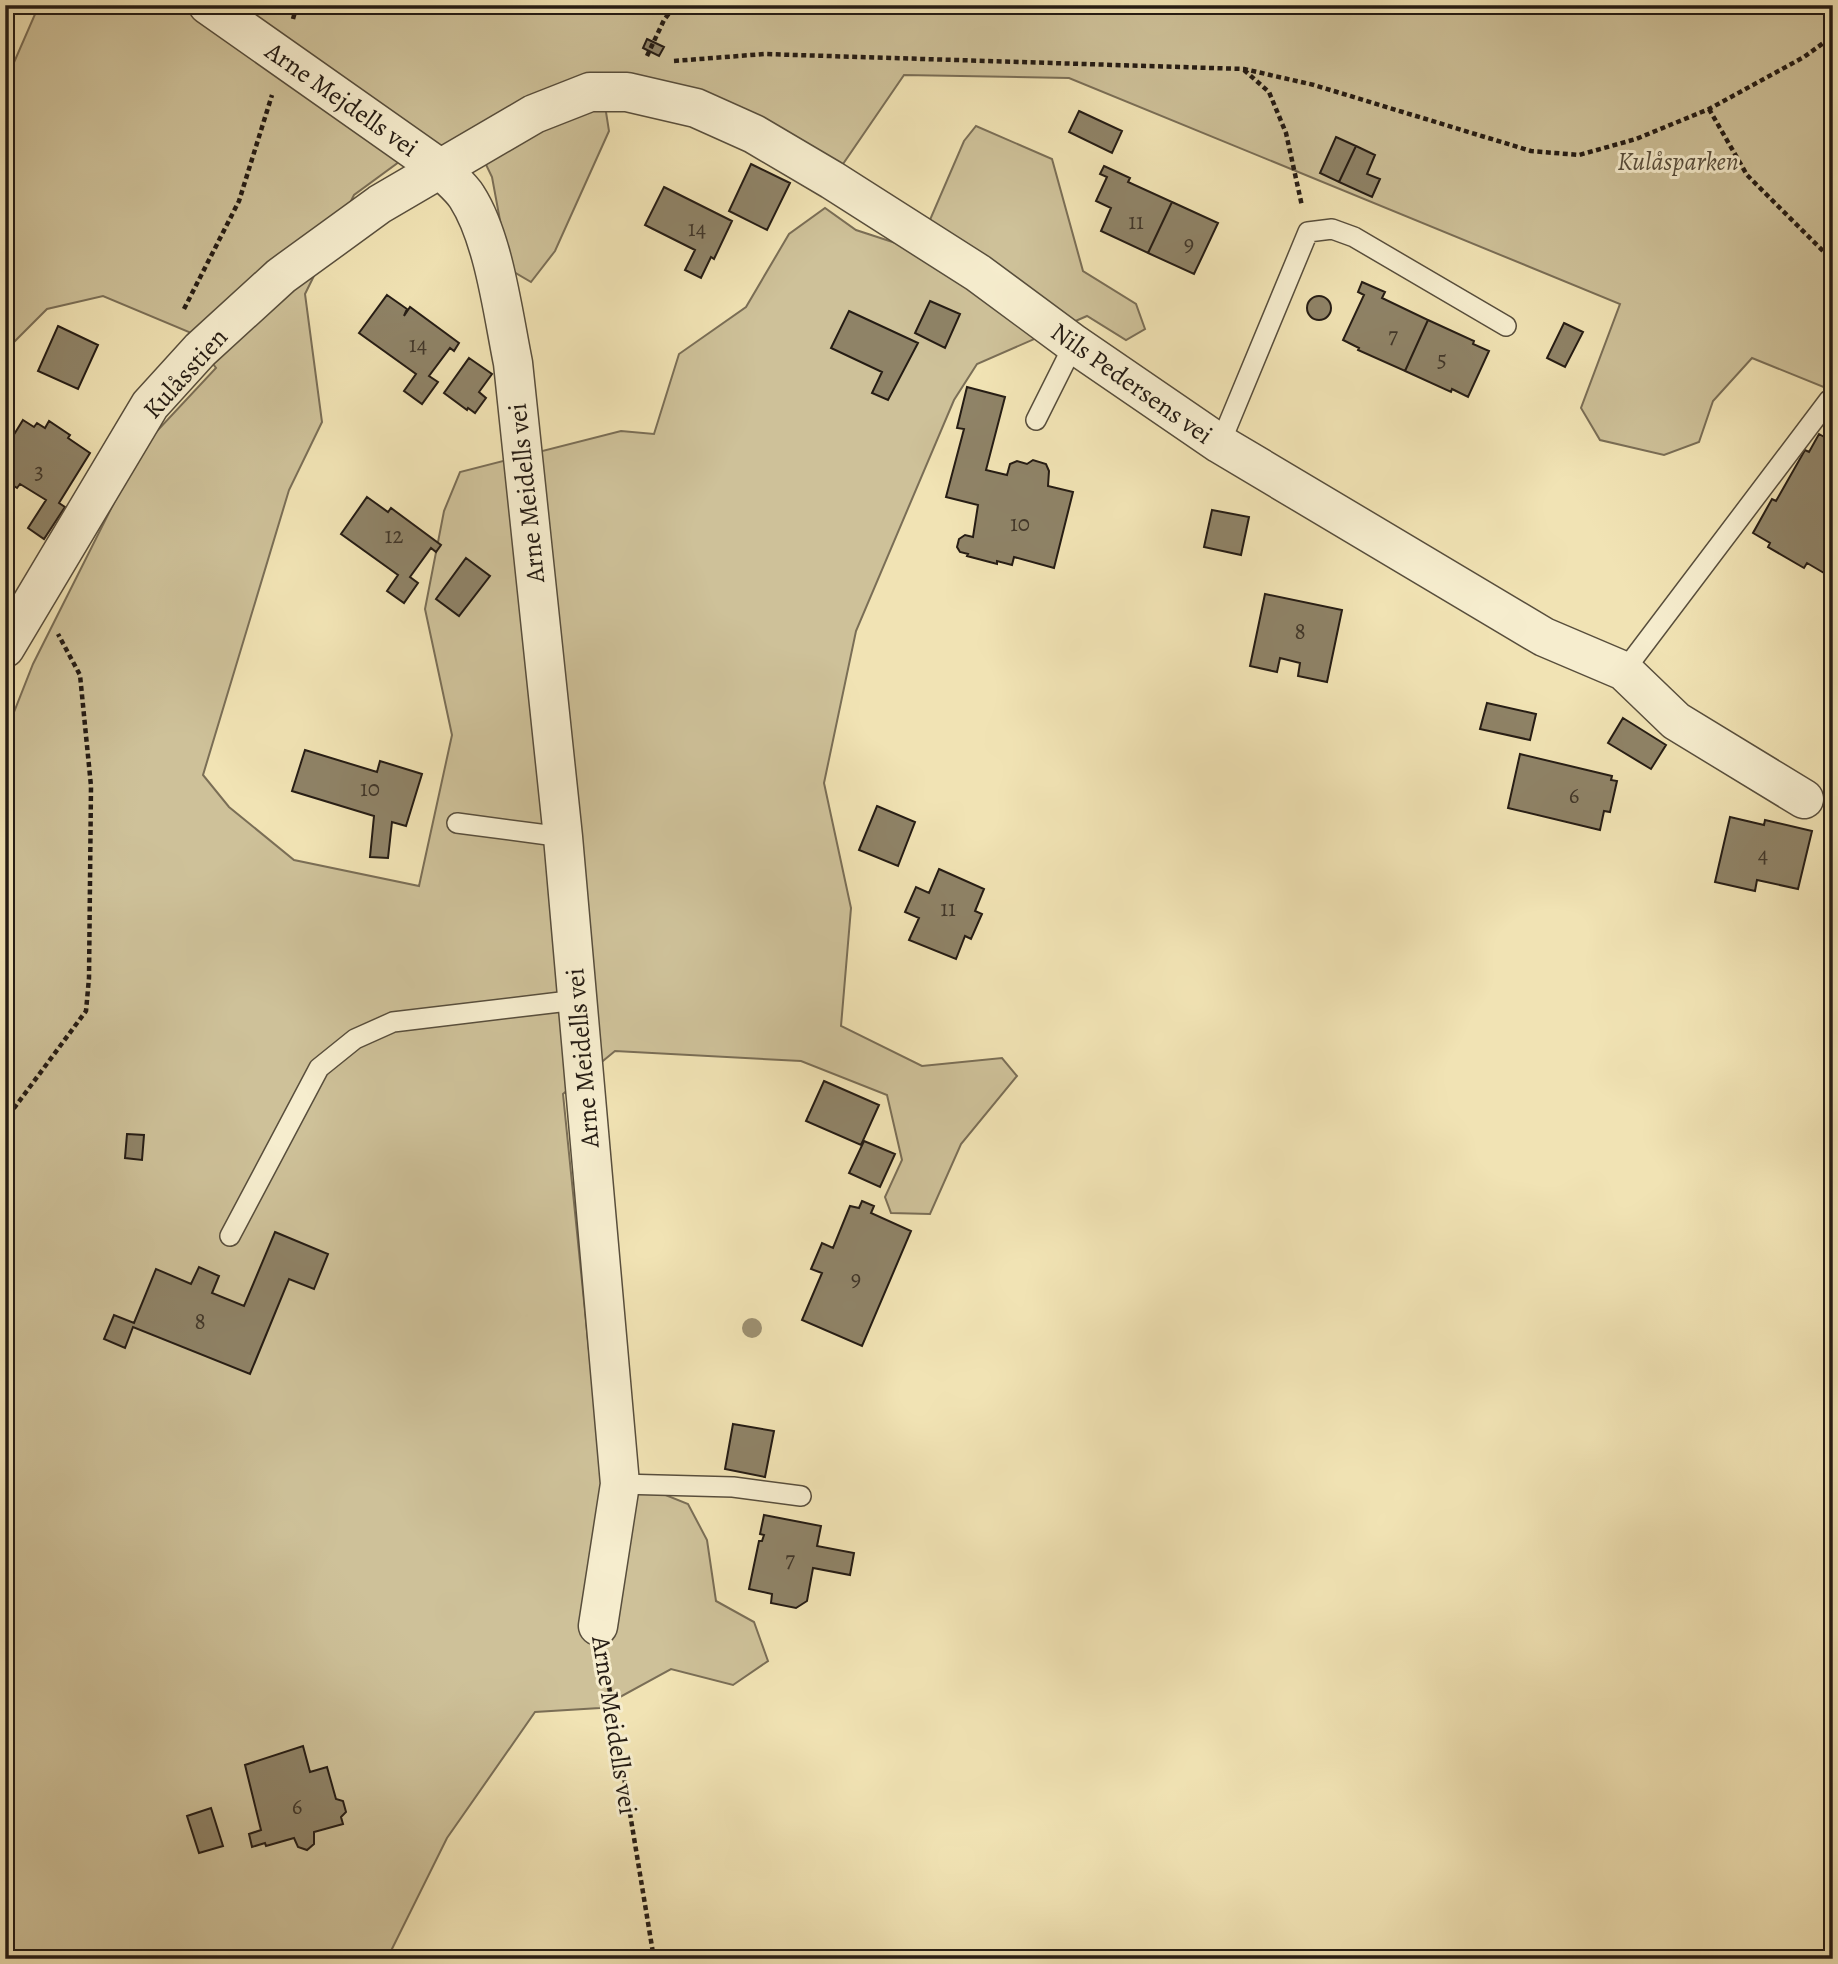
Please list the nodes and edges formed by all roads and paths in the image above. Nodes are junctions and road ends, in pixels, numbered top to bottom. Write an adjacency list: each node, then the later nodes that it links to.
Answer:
1 (208, 5): 4 (street, Arne Mejdells vei)
2 (297, 5): 4 (path)
3 (1833, 36): 7 (path)
4 (283, 57): 8 (street, Arne Mejdells vei); 11 (path)
5 (670, 62): 6 (path)
6 (1244, 69): 7 (path); 9 (path)
7 (1709, 109): 10 (path)
8 (441, 169): 13 (street, Nils Pedersens vei); 17 (street, Kulåsstien); 22 (street, Arne Meidells vei)
9 (1308, 232): 12 (lane); 16 (lane)
10 (1833, 261)
11 (181, 314)
12 (1506, 326)
13 (1074, 344): 15 (lane); 16 (street, Nils Pedersens vei)
14 (1829, 400): 19 (lane)
15 (1036, 420)
16 (1220, 444): 19 (street, Nils Pedersens vei)
17 (29, 607): 18 (street, Kulåsstien); 24 (path)
18 (5, 648)
19 (1624, 671): 20 (street, Nils Pedersens vei)
20 (1804, 799)
21 (457, 823): 22 (lane)
22 (563, 837): 23 (street, Arne Meidells vei)
23 (577, 1000): 25 (lane); 26 (street, Arne Meidells vei)
24 (5, 1123)
25 (230, 1236)
26 (620, 1484): 27 (lane); 28 (street, Arne Meidells vei)
27 (801, 1496)
28 (598, 1626): 29 (path, Arne Meidells vei)
29 (654, 1959)

